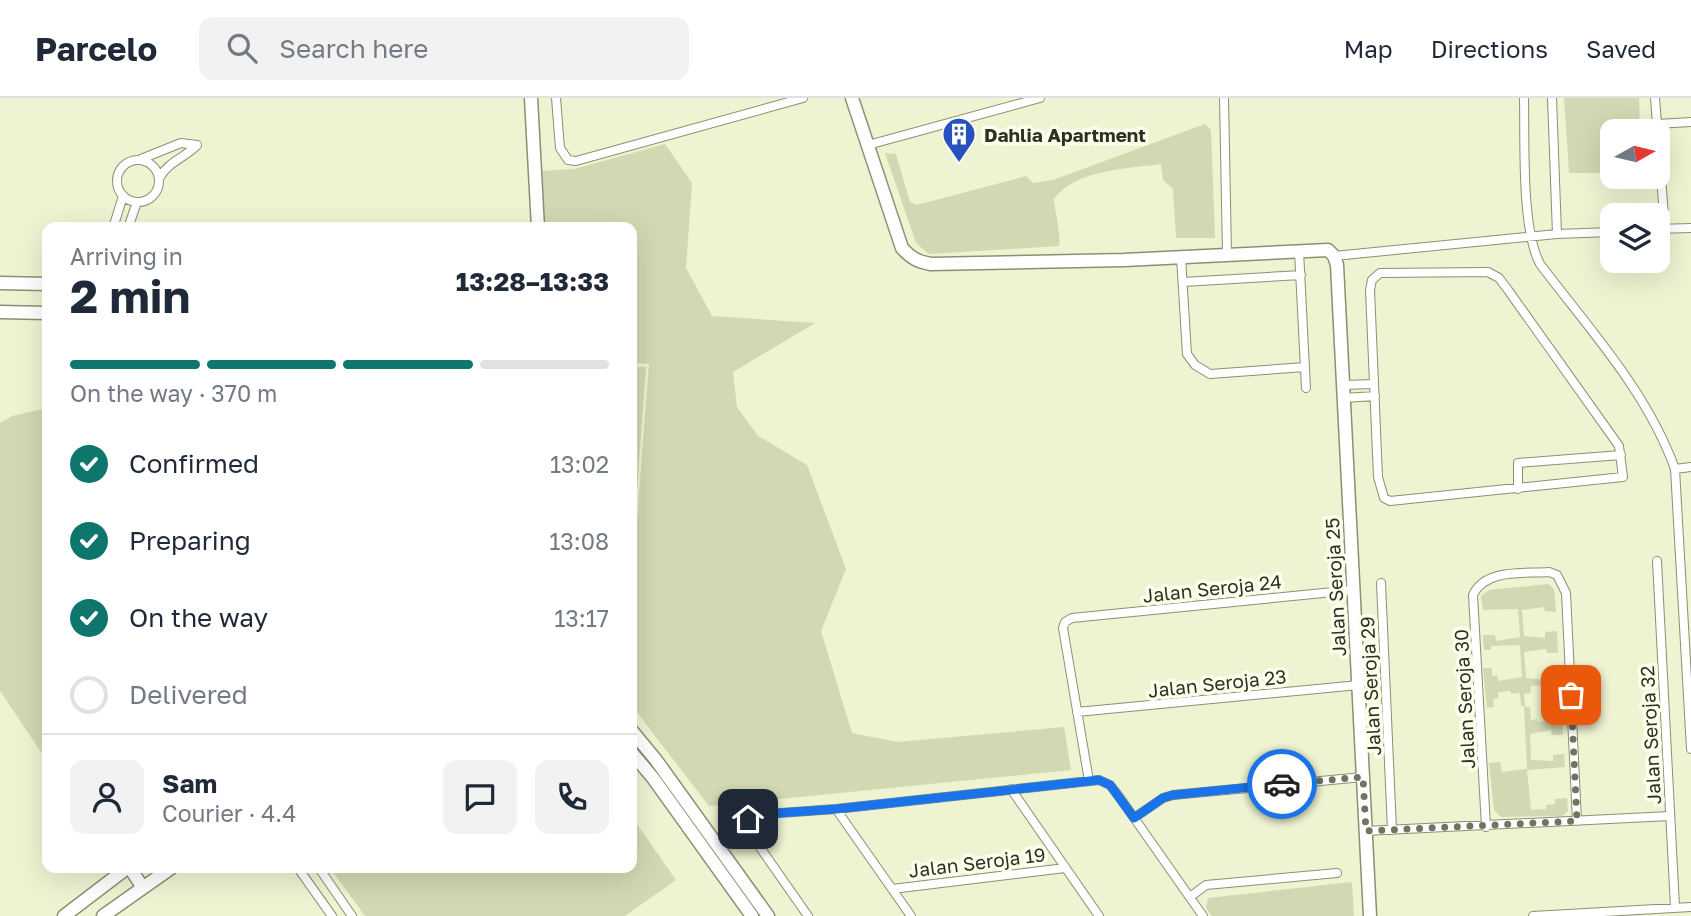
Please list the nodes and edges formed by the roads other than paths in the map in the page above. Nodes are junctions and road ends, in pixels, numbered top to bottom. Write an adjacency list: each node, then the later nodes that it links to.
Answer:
1 (531, 98): 20 (street)
2 (556, 98): 3 (street)
3 (803, 98)
4 (852, 98): 13 (street)
5 (1040, 98): 13 (street)
6 (1224, 98): 27 (street)
7 (1524, 98): 25 (street)
8 (1552, 98): 24 (street)
9 (1655, 98): 10 (street)
10 (1657, 119)
11 (1691, 122): 12 (street)
12 (1670, 123)
13 (868, 145): 29 (street)
14 (141, 159): 15 (street); 15 (street); 16 (street)
15 (160, 177): 17 (street)
16 (123, 196): 17 (street); 18 (street)
17 (137, 202): 19 (street)
18 (115, 222)
19 (130, 222)
20 (538, 222)
21 (1691, 228): 22 (street)
22 (1670, 229)
23 (1600, 232): 24 (street)
24 (1557, 234): 25 (street)
25 (1531, 238): 28 (street); 43 (street)
26 (1300, 251): 27 (street); 28 (street); 30 (street)
27 (1227, 254): 29 (street)
28 (1335, 256): 39 (street, Jalan Seroja 25)
29 (1181, 257): 31 (street)
30 (1301, 275): 31 (street); 36 (street)
31 (1182, 282): 36 (street)
32 (0, 283): 33 (street)
33 (42, 284)
34 (0, 312): 35 (street)
35 (42, 313)
36 (1305, 367): 38 (street)
37 (1374, 384): 39 (street); 40 (street); 41 (street)
38 (1306, 388)
39 (1344, 391): 40 (street); 47 (street, Jalan Seroja 25)
40 (1375, 396): 44 (street)
41 (1621, 455): 44 (street); 44 (street)
42 (1691, 467): 43 (street)
43 (1675, 469): 51 (street)
44 (1518, 489)
45 (1657, 561): 57 (street, Jalan Seroja 32)
46 (1381, 583): 61 (street, Jalan Seroja 29)
47 (1354, 590): 48 (street, Jalan Seroja 25); 49 (street, Jalan Seroja 24)
48 (1359, 685): 49 (street, Jalan Seroja 23); 53 (street, Jalan Seroja 25)
49 (1077, 712): 54 (street)
50 (637, 737): 80 (street)
51 (1691, 749)
52 (637, 759): 79 (street)
53 (1363, 777): 58 (street); 62 (street, Jalan Seroja 25)
54 (1089, 781): 55 (street); 58 (street)
55 (1011, 789): 56 (street); 63 (street)
56 (836, 809): 71 (street); 81 (street)
57 (1670, 816): 59 (street); 73 (street, Jalan Seroja 32)
58 (1134, 818): 72 (street)
59 (1577, 821): 60 (street); 60 (street, Jalan Seroja 30)
60 (1486, 827): 61 (street)
61 (1392, 830): 62 (street)
62 (1366, 831): 85 (street, Jalan Seroja 25)
63 (1065, 867): 71 (street, Jalan Seroja 19); 83 (street)
64 (121, 873): 75 (street)
65 (132, 873): 70 (street)
66 (164, 873): 70 (street)
67 (302, 873): 77 (street)
68 (322, 873): 78 (street)
69 (1337, 873): 72 (street)
70 (144, 888): 76 (street)
71 (892, 889): 82 (street)
72 (1190, 897): 84 (street)
73 (1675, 907): 74 (street); 86 (street)
74 (1691, 907)
75 (64, 916)
76 (103, 916)
77 (332, 916)
78 (352, 916)
79 (752, 916)
80 (768, 916)
81 (808, 916)
82 (911, 916)
83 (1099, 916)
84 (1203, 916)
85 (1370, 916)
86 (1533, 916)

